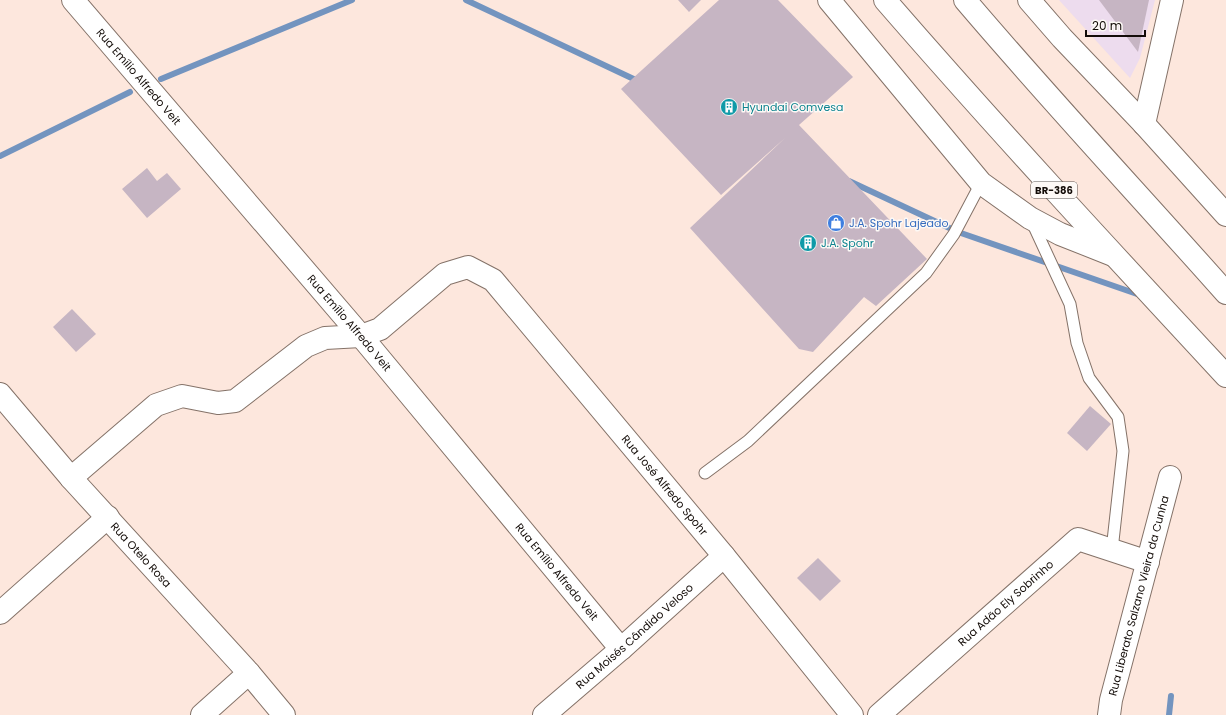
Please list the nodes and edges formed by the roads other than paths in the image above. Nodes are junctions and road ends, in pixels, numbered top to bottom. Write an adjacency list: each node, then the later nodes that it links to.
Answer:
1 (74, 0): 13 (main road, Rua Emílio Alfredo Veit)
2 (829, 0): 8 (main road)
3 (885, 0): 11 (main road, BR-386)
4 (965, 0): 12 (main road)
5 (1029, 0): 7 (main road)
6 (1172, 0): 7 (main road)
7 (1144, 124): 9 (main road)
8 (981, 183): 10 (main road); 16 (lane)
9 (1226, 215)
10 (1030, 218): 11 (main road); 20 (lane)
11 (1114, 255): 14 (main road, BR-386)
12 (1226, 293)
13 (361, 336): 18 (main road); 21 (main road, Rua José Alfredo Spohr); 24 (main road, Rua Emílio Alfredo Veit)
14 (1226, 376)
15 (0, 394): 18 (main road, Rua Otelo Rosa)
16 (705, 473)
17 (1170, 477): 22 (main road, Rua Liberato Salzano Vieira da Cunha)
18 (72, 478): 19 (main road, Rua Otelo Rosa)
19 (108, 517): 23 (main road); 25 (main road, Rua Otelo Rosa)
20 (1112, 550): 22 (main road, Rua Adão Ely Sobrinho); 30 (main road, Rua Adão Ely Sobrinho)
21 (724, 556): 24 (main road, Rua Moisés Cândido Veloso); 29 (main road, Rua José Alfredo Spohr)
22 (1148, 562): 31 (main road, Rua Liberato Salzano Vieira da Cunha)
23 (0, 613)
24 (620, 649): 28 (main road, Rua Moisés Cândido Veloso)
25 (249, 673): 26 (main road); 27 (main road, Rua Otelo Rosa)
26 (202, 715)
27 (284, 715)
28 (544, 715)
29 (852, 715)
30 (878, 715)
31 (1109, 715)

